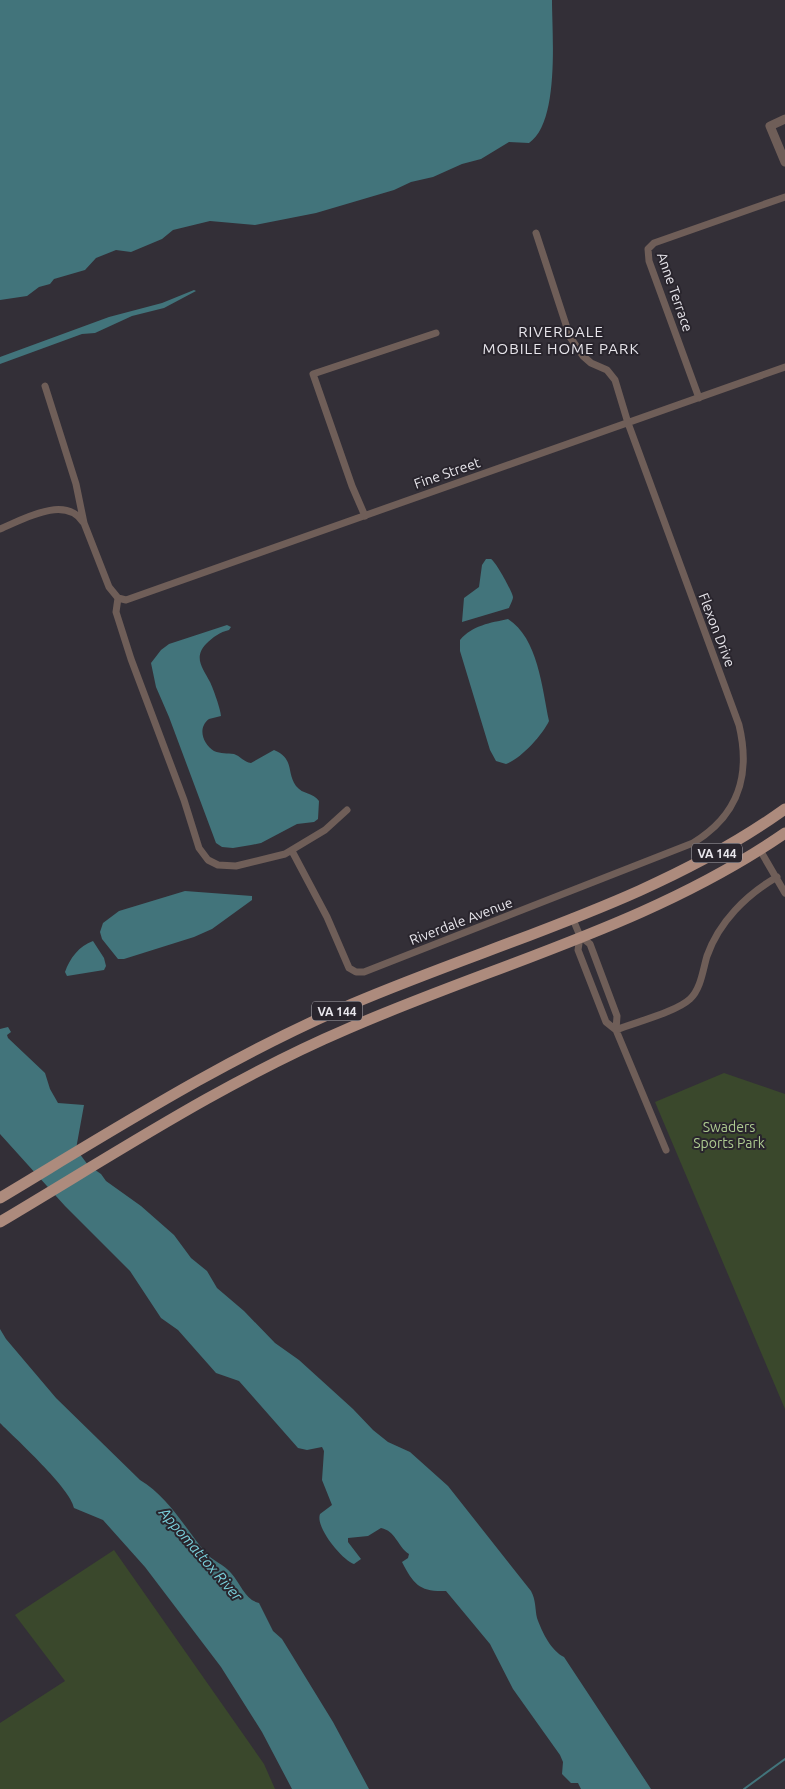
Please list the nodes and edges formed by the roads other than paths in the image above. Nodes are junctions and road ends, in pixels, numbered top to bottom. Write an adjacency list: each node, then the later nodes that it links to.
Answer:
1 (785, 120): 2 (street)
2 (785, 162)
3 (785, 197): 8 (street, Anne Terrace)
4 (536, 233): 9 (street, Flexon Drive)
5 (436, 333): 10 (street)
6 (785, 367): 8 (street, Fine Street)
7 (46, 386): 11 (street)
8 (699, 398): 9 (street, Fine Street)
9 (628, 423): 10 (street, Fine Street); 17 (street, Flexon Drive)
10 (365, 516): 13 (street, Fine Street)
11 (84, 523): 12 (street); 13 (street)
12 (0, 529)
13 (118, 598): 19 (street)
14 (785, 809): 22 (main road, VA 144)
15 (348, 810): 19 (street)
16 (785, 833): 18 (main road, VA 144)
17 (702, 838): 19 (street, Riverdale Avenue)
18 (760, 850): 20 (street); 23 (main road, VA 144)
19 (292, 851)
20 (777, 877): 21 (street); 24 (street)
21 (785, 893)
22 (572, 918): 23 (street); 26 (main road, VA 144)
23 (580, 936): 24 (street); 24 (street); 27 (main road, VA 144)
24 (616, 1030): 25 (street)
25 (666, 1150)
26 (0, 1198)
27 (0, 1222)

